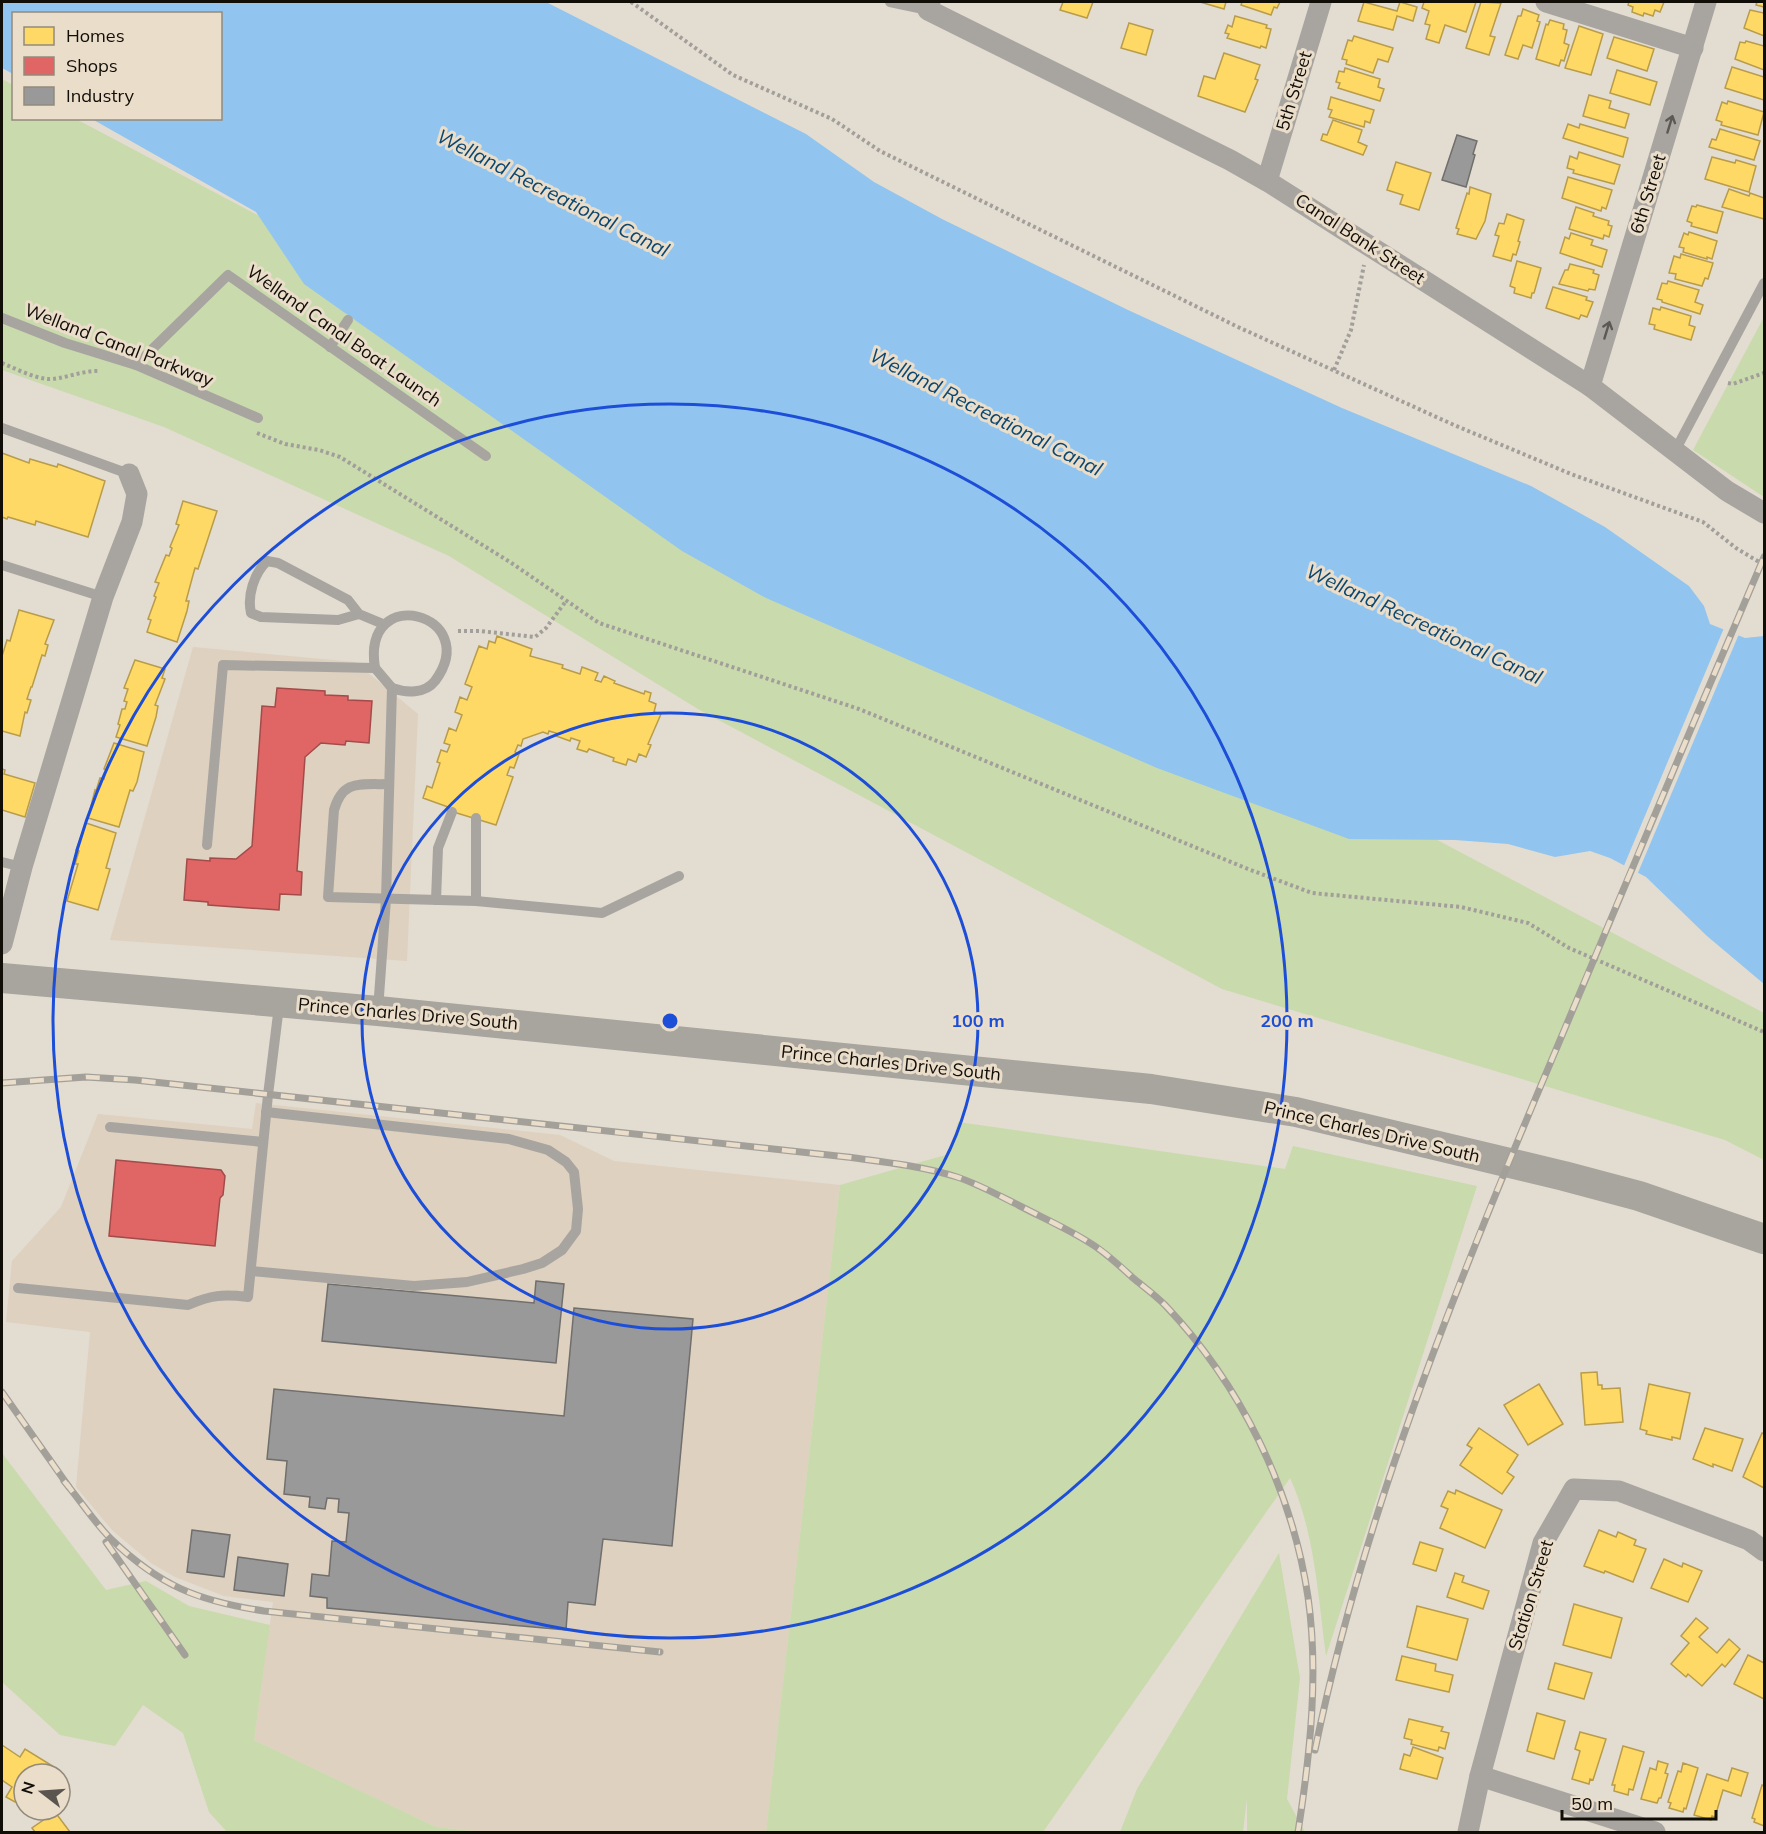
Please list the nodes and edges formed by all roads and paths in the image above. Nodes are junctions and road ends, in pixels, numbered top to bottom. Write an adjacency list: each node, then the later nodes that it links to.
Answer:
1 (632, 2): 16 (path)
2 (890, 2): 6 (lane)
3 (1321, 2): 8 (street, 5th Street)
4 (1546, 2): 7 (street)
5 (1706, 2): 7 (street, 6th Street)
6 (929, 6): 8 (street, Canal Bank Street)
7 (1693, 48): 20 (street, 6th Street, one-way to 7)
8 (1267, 181): 9 (street, Canal Bank Street)
9 (1368, 245): 16 (path); 20 (street, Canal Bank Street)
10 (1764, 283): 19 (lane)
11 (2, 318): 15 (lane, Welland Canal Parkway)
12 (348, 320): 13 (lane)
13 (330, 346): 15 (lane, Welland Canal Boat Launch); 25 (lane, Welland Canal Boat Launch)
14 (2, 363): 17 (path)
15 (136, 365): 21 (lane, Welland Canal Parkway)
16 (1334, 370): 29 (path)
17 (106, 371)
18 (1764, 373): 19 (path)
19 (1714, 377): 24 (lane)
20 (1590, 386): 24 (street, Canal Bank Street)
21 (258, 418)
22 (2, 428): 26 (lane)
23 (253, 432): 31 (path)
24 (1675, 451): 27 (street, Canal Bank Street)
25 (486, 456)
26 (129, 474): 30 (street)
27 (1764, 513)
28 (2, 565): 30 (lane)
29 (1764, 565)
30 (103, 597): 42 (street)
31 (566, 601): 34 (path); 51 (path)
32 (359, 614): 32 (lane); 33 (lane)
33 (383, 624): 34 (lane); 35 (lane)
34 (442, 631): 36 (lane)
35 (375, 668): 36 (lane); 40 (lane)
36 (392, 688): 37 (lane)
37 (388, 784): 44 (lane); 44 (lane)
38 (452, 812): 45 (lane)
39 (476, 818): 46 (lane)
40 (207, 845)
41 (2, 862): 42 (lane)
42 (22, 867): 47 (street)
43 (678, 876): 46 (lane)
44 (386, 899): 45 (lane); 50 (lane)
45 (436, 900): 46 (lane)
46 (476, 901)
47 (2, 944)
48 (2, 978): 49 (main road, Prince Charles Drive South)
49 (279, 1002): 50 (main road, Prince Charles Drive South); 52 (lane)
50 (378, 1011): 55 (main road, Prince Charles Drive South)
51 (1764, 1032)
52 (266, 1112): 54 (lane); 56 (lane)
53 (110, 1127): 54 (lane)
54 (263, 1142): 56 (lane)
55 (1764, 1239)
56 (250, 1271): 57 (lane)
57 (18, 1288)
58 (1764, 1551): 59 (street, Station Street)
59 (1480, 1776): 60 (street, Station Street); 61 (street)
60 (1468, 1833)
61 (1655, 1833)

